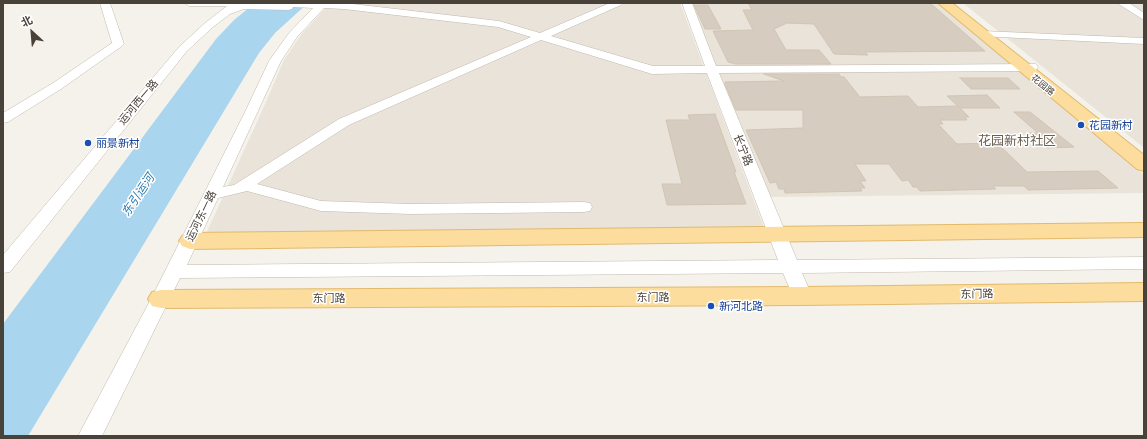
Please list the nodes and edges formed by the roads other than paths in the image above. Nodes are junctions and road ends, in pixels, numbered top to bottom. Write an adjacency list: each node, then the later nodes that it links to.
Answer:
1 (104, 3): 19 (street)
2 (189, 3): 11 (street)
3 (276, 3): 12 (street)
4 (618, 3): 15 (street)
5 (687, 3): 18 (street, 长宁路)
6 (944, 3): 14 (main road, 花园路)
7 (951, 3): 14 (main road, 花园路)
8 (1122, 3): 13 (street)
9 (242, 4): 11 (street); 12 (street)
10 (322, 4): 12 (street, 运河东一路); 15 (street)
11 (229, 7): 29 (street, 运河西一路)
12 (308, 9): 23 (street, 运河东一路)
13 (1144, 17)
14 (986, 34): 16 (street); 17 (main road, 花园路)
15 (541, 37): 18 (street); 22 (street)
16 (1144, 41)
17 (1027, 67): 18 (street); 20 (main road, 花园路); 21 (main road, 花园路)
18 (712, 70): 26 (street, 长宁路)
19 (3, 119)
20 (1144, 155)
21 (1144, 165)
22 (244, 185): 23 (street); 24 (street)
23 (211, 195): 27 (street, 运河东一路)
24 (584, 207)
25 (1144, 230): 26 (main road)
26 (777, 235): 27 (main road); 30 (street, 长宁路)
27 (190, 241): 31 (street, 运河东一路)
28 (1144, 263): 30 (street)
29 (3, 267)
30 (790, 267): 31 (street); 33 (street, 长宁路)
31 (174, 272): 34 (street, 运河东一路)
32 (1144, 292): 33 (main road, 东门路)
33 (802, 296): 34 (main road, 东门路)
34 (161, 299): 35 (street, 运河东一路)
35 (90, 436)

